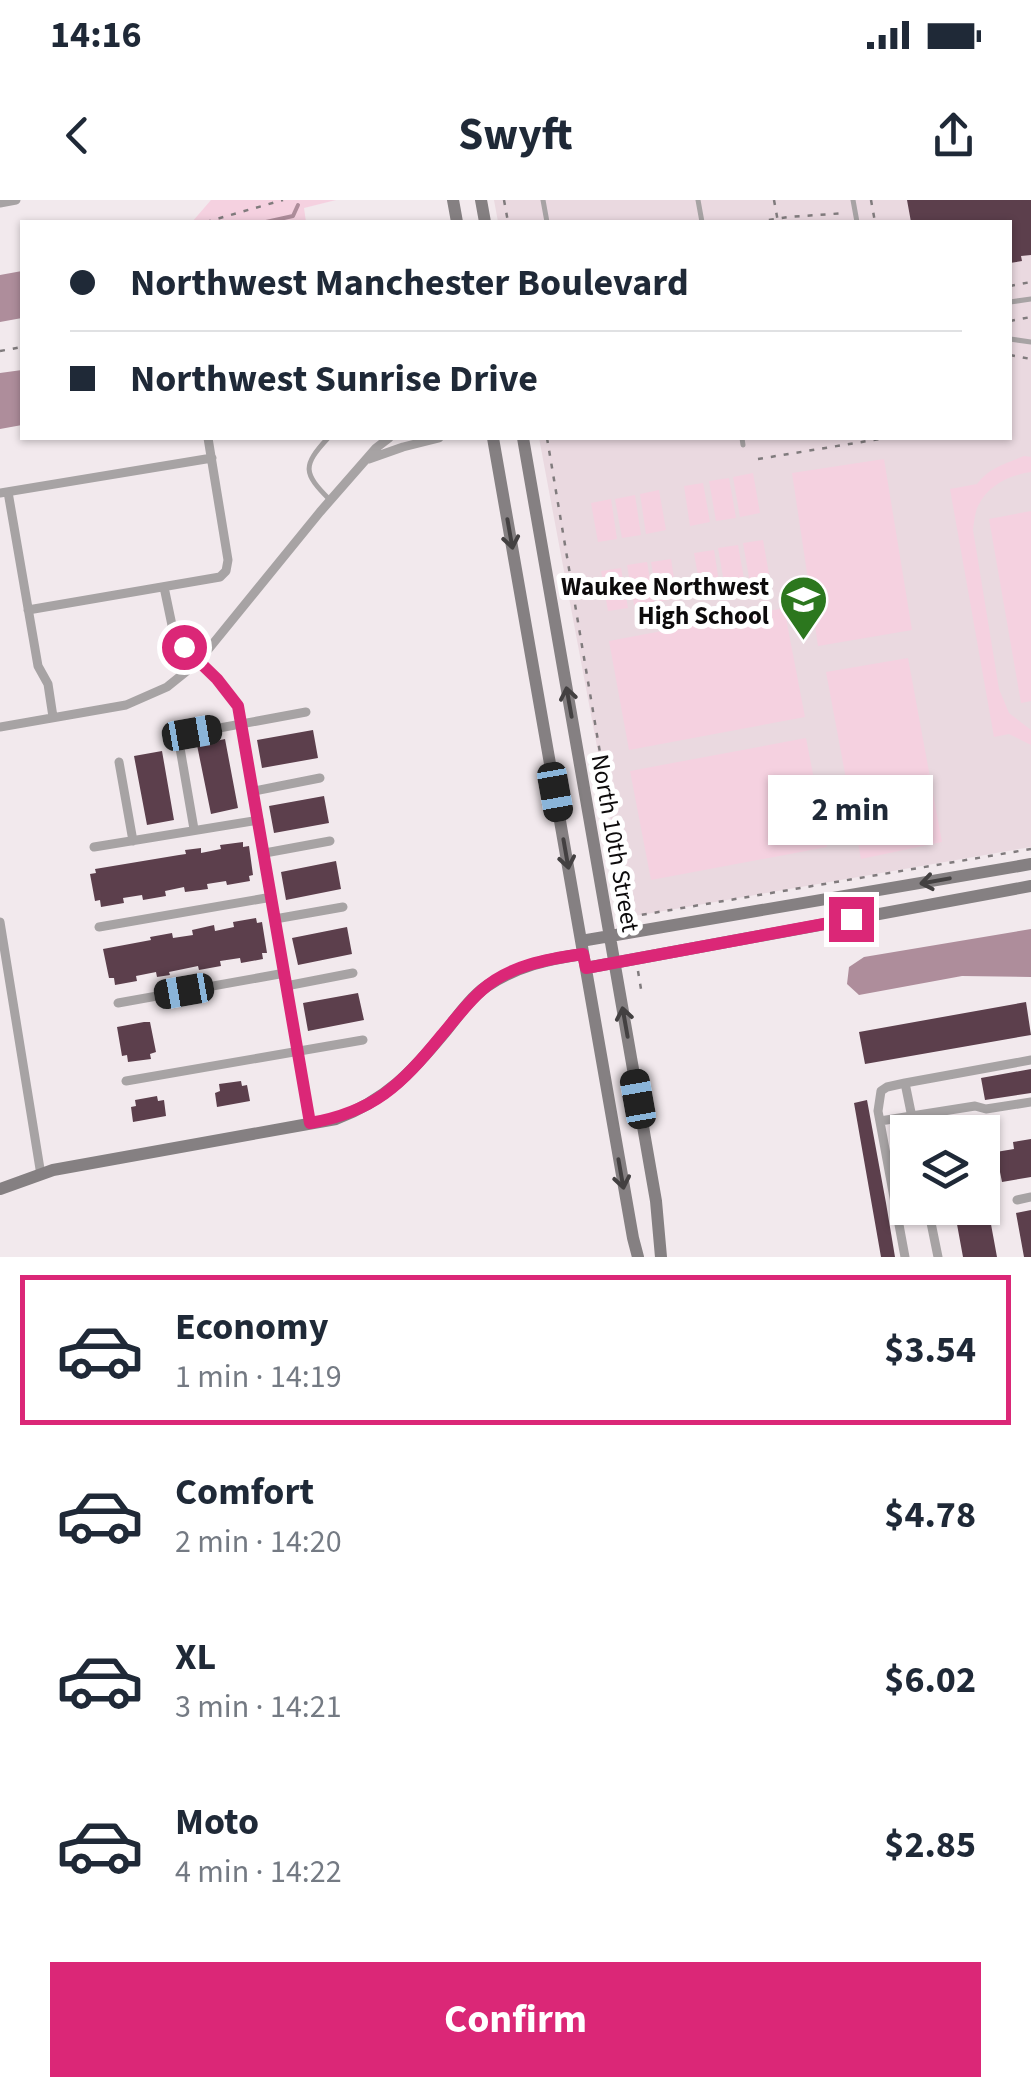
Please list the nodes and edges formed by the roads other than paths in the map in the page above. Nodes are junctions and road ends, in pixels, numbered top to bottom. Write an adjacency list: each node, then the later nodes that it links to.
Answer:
1 (16, 200): 2 (street)
2 (0, 203)
3 (208, 440): 9 (street)
4 (326, 440): 12 (lane)
5 (387, 440): 10 (street)
6 (431, 440): 10 (street)
7 (494, 440): 37 (main road, North 10th Street, one-way to 37)
8 (522, 440): 36 (main road, North 10th Street, one-way to 8)
9 (212, 458): 11 (street); 13 (street)
10 (366, 460): 12 (street)
11 (4, 492): 14 (street)
12 (330, 501): 15 (street)
13 (164, 587): 14 (street); 15 (street)
14 (28, 610): 17 (street)
15 (198, 662): 17 (street); 18 (street)
16 (306, 712): 18 (street)
17 (53, 717): 19 (street)
18 (242, 724): 22 (street); 24 (street)
19 (0, 727)
20 (119, 762): 25 (street)
21 (320, 778): 22 (street)
22 (254, 791): 23 (street)
23 (258, 820): 24 (street); 28 (street)
24 (194, 830): 25 (street)
25 (132, 841): 27 (street)
26 (330, 842): 28 (street)
27 (94, 848)
28 (265, 853): 31 (street)
29 (1031, 864): 36 (main road, one-way to 36)
30 (1031, 886): 38 (main road)
31 (272, 897): 33 (street); 35 (street)
32 (343, 907): 33 (street)
33 (276, 920): 39 (street)
34 (0, 922): 54 (street)
35 (100, 927)
36 (610, 936): 37 (main road); 38 (main road, North 10th Street)
37 (583, 954): 38 (main road); 53 (main road); 59 (main road, North 10th Street, one-way to 59)
38 (614, 962): 60 (main road, North 10th Street, one-way to 38)
39 (284, 973): 41 (street); 42 (street)
40 (353, 973): 41 (street)
41 (286, 986): 44 (street)
42 (118, 1003)
43 (363, 1040): 44 (street)
44 (298, 1052): 46 (street); 53 (street)
45 (1031, 1060): 47 (street)
46 (126, 1081)
47 (905, 1084): 49 (street); 52 (street)
48 (1031, 1102): 50 (street)
49 (912, 1115)
50 (918, 1115)
51 (890, 1120): 52 (street)
52 (880, 1122): 61 (street)
53 (310, 1123): 54 (main road)
54 (41, 1174): 55 (main road)
55 (0, 1189)
56 (1031, 1198): 57 (street)
57 (1017, 1200)
58 (931, 1225): 62 (street)
59 (638, 1257)
60 (661, 1257)
61 (905, 1257)
62 (938, 1257)

